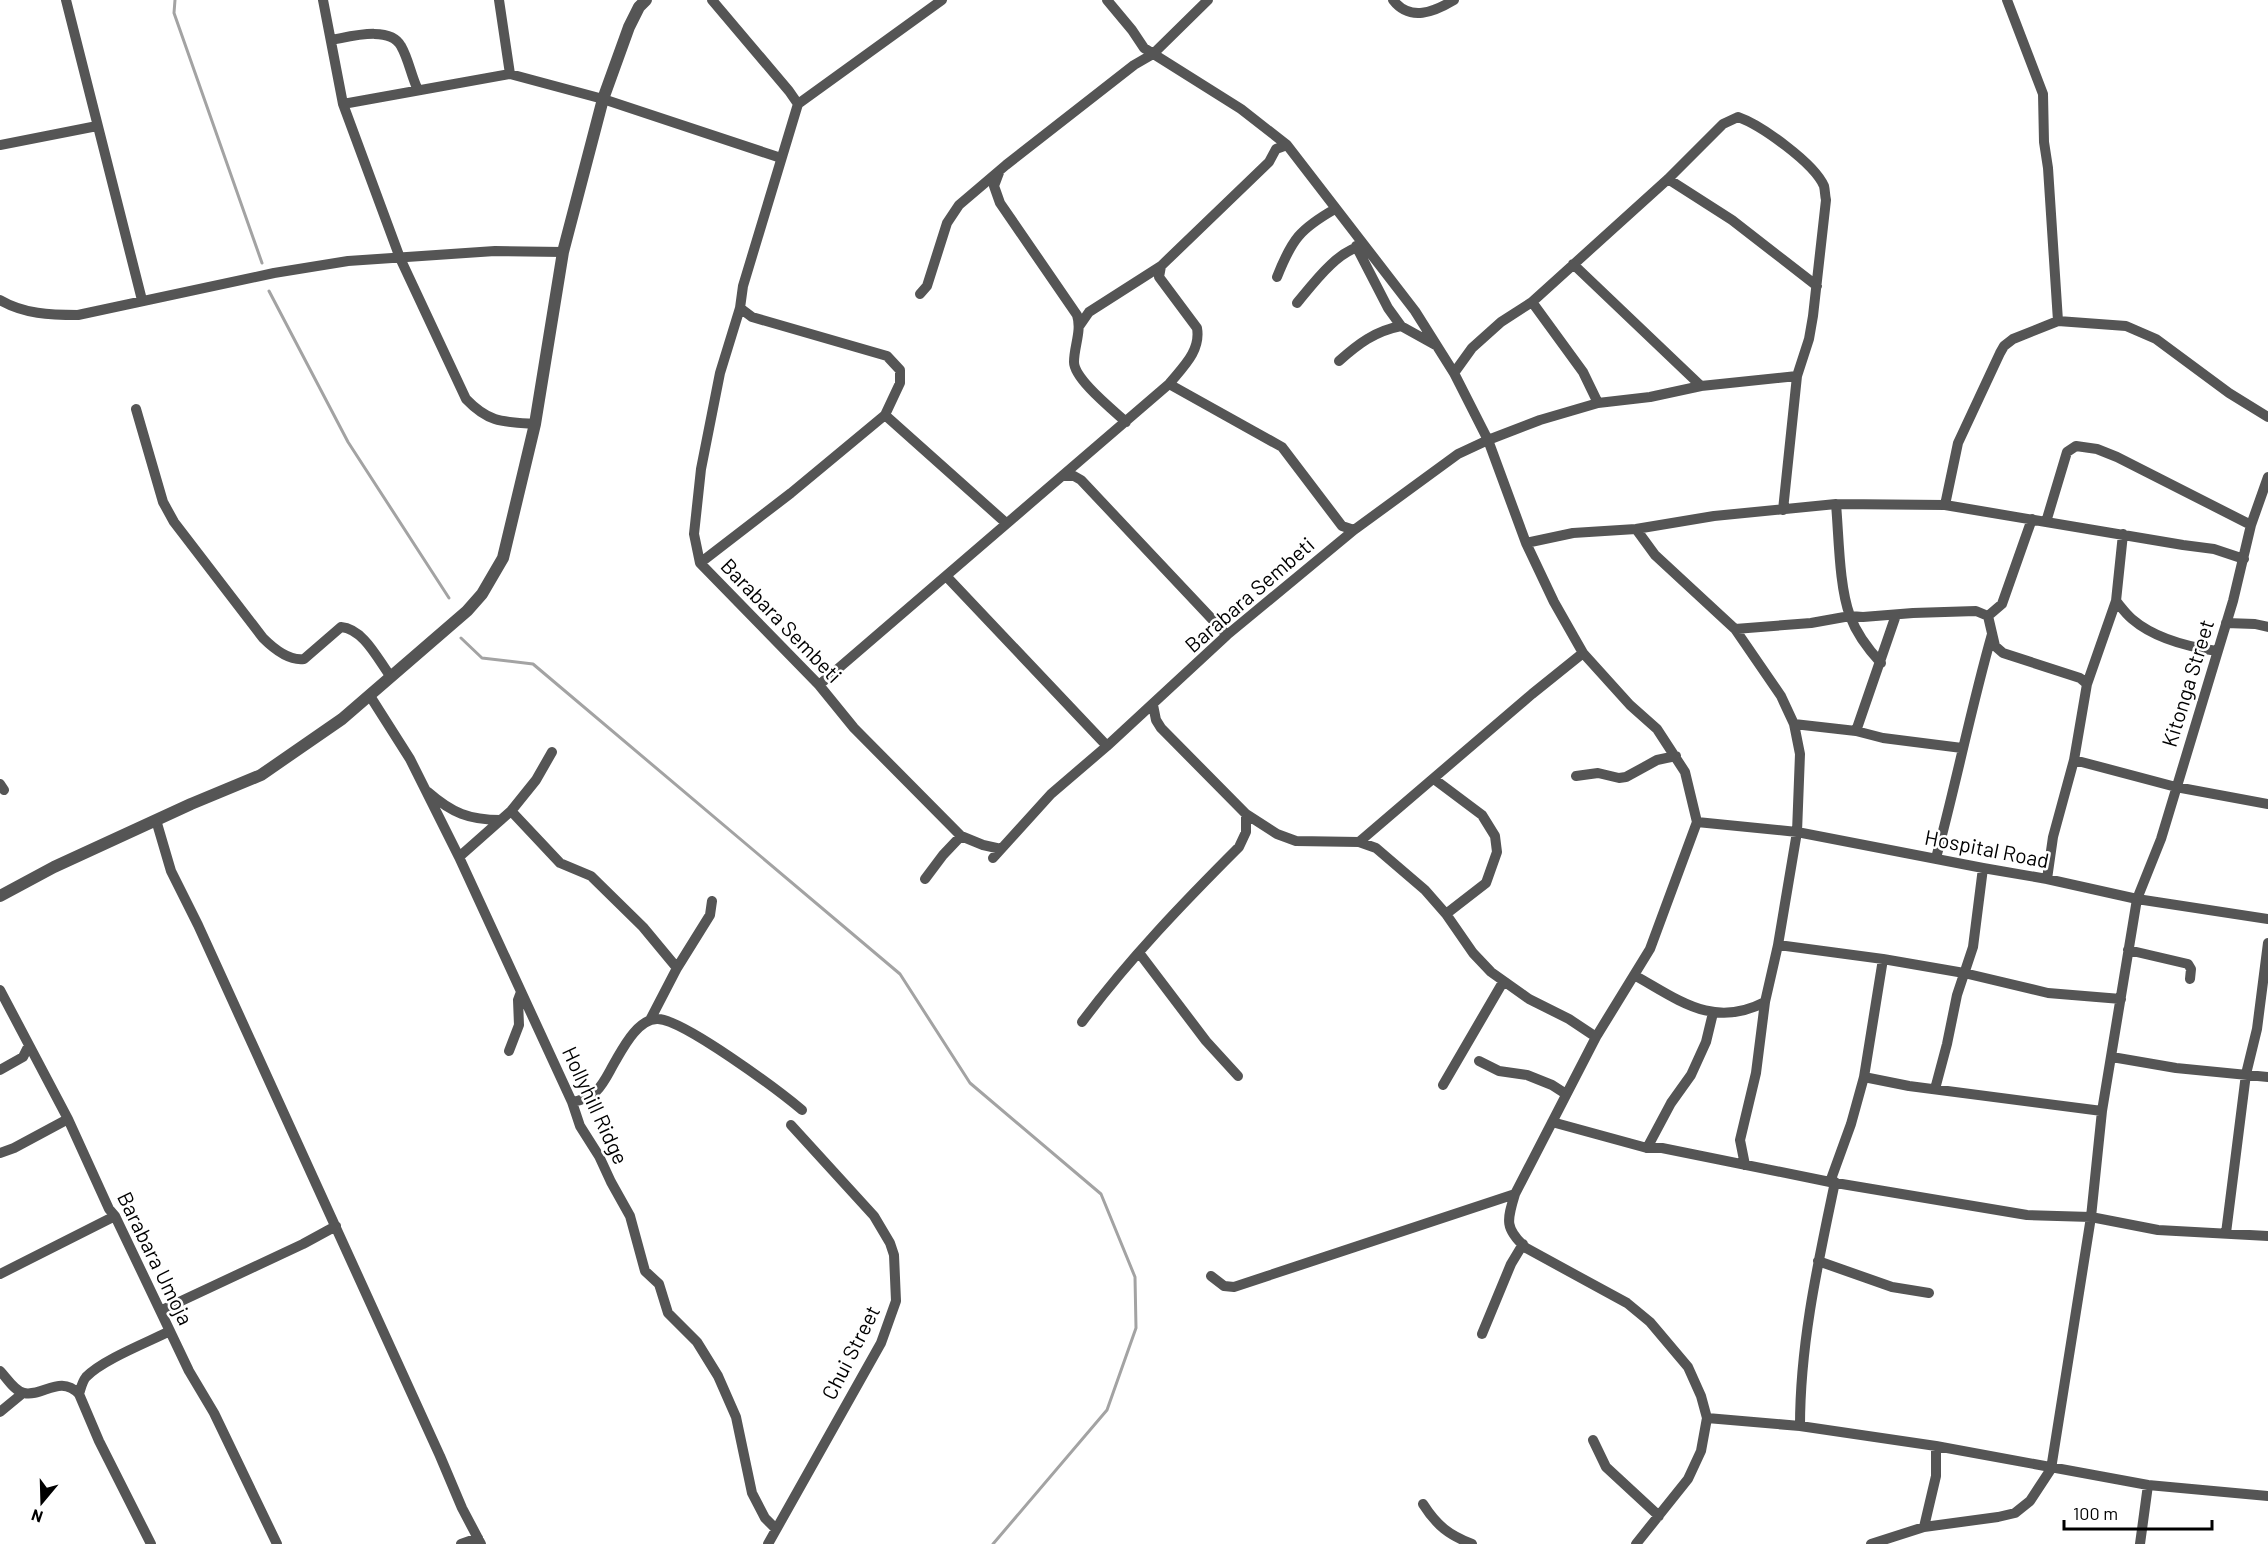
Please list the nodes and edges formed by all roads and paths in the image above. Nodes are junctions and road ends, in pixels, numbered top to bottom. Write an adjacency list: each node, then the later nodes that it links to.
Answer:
1 (66, 0): 19 (street)
2 (323, 0): 12 (street)
3 (499, 0): 14 (street)
4 (646, 0): 16 (street)
5 (712, 0): 18 (street)
6 (942, 0): 18 (street)
7 (1107, 0): 13 (street)
8 (1208, 0): 13 (street)
9 (1393, 0): 10 (street)
10 (1454, 0)
11 (2007, 0): 39 (street)
12 (331, 40): 15 (street); 17 (street)
13 (1153, 54): 21 (street); 23 (street)
14 (510, 74): 15 (street); 16 (street)
15 (418, 90): 17 (street)
16 (603, 99): 22 (street); 27 (street)
17 (343, 104): 28 (street)
18 (798, 104): 22 (street, Barabara Sembeti)
19 (97, 126): 20 (street); 34 (street)
20 (0, 145)
21 (1287, 145): 25 (street); 30 (street)
22 (781, 158): 38 (street, Barabara Sembeti)
23 (1000, 170): 33 (street); 40 (street)
24 (1668, 179): 29 (street); 32 (street); 32 (street)
25 (1335, 209): 26 (street); 31 (street)
26 (1360, 246): 35 (street); 41 (street); 42 (street)
27 (563, 252): 28 (street); 53 (street)
28 (400, 258): 34 (street); 53 (street)
29 (1573, 264): 36 (street); 47 (street)
30 (1161, 266): 40 (street); 46 (street)
31 (1277, 277)
32 (1817, 286): 45 (street)
33 (920, 294)
34 (142, 300): 37 (street)
35 (1297, 303)
36 (1532, 303): 44 (street); 48 (street)
37 (2, 305)
38 (741, 308): 50 (street); 69 (street, Barabara Sembeti)
39 (2058, 321): 51 (street); 58 (street)
40 (1080, 325): 52 (street)
41 (1401, 326): 42 (street); 43 (street)
42 (1437, 346): 44 (street)
43 (1339, 361)
44 (1454, 373): 54 (street)
45 (1797, 376): 47 (street, Barabara Sembeti); 59 (street)
46 (1169, 384): 52 (street); 65 (street)
47 (1701, 386): 48 (street, Barabara Sembeti)
48 (1598, 404): 54 (street, Barabara Sembeti)
49 (136, 409): 83 (street)
50 (885, 415): 62 (street); 69 (street)
51 (2268, 417)
52 (1126, 422): 55 (street)
53 (535, 424): 83 (street)
54 (1488, 440): 65 (street, Barabara Sembeti); 67 (street)
55 (1063, 476): 62 (street); 79 (street)
56 (2268, 477): 63 (street, Kitonga Street)
57 (1836, 504): 58 (street); 59 (street); 73 (street)
58 (1945, 505): 60 (street)
59 (1783, 510): 64 (street)
60 (2032, 519): 61 (street); 74 (street)
61 (2046, 522): 63 (street); 66 (street)
62 (1006, 523): 70 (street)
63 (2251, 525): 68 (street, Kitonga Street)
64 (1636, 529): 67 (street); 77 (street)
65 (1354, 530): 79 (street, Barabara Sembeti)
66 (2123, 534): 68 (street); 71 (street)
67 (1526, 543): 81 (street)
68 (2244, 560): 75 (street, Kitonga Street)
69 (700, 563): 85 (street, Barabara Sembeti)
70 (947, 577): 85 (street); 90 (street)
71 (2116, 601): 80 (street); 84 (street)
72 (1896, 615): 73 (street); 74 (street); 82 (street)
73 (1850, 616): 77 (street); 82 (street)
74 (1988, 616): 78 (street)
75 (2226, 623): 76 (street); 80 (street, Kitonga Street)
76 (2268, 627)
77 (1735, 629): 88 (street)
78 (1992, 634): 84 (street); 91 (street)
79 (1227, 635): 87 (street, Barabara Sembeti)
80 (2217, 651): 97 (street, Kitonga Street)
81 (1582, 653): 93 (street); 96 (street)
82 (1881, 663): 89 (street)
83 (391, 677): 86 (street)
84 (2086, 684): 94 (street)
85 (819, 686): 106 (street, Barabara Sembeti)
86 (370, 696): 98 (street, Hollyhill Ridge); 102 (street)
87 (1153, 705): 90 (street, Barabara Sembeti); 101 (street)
88 (1794, 724): 89 (street); 105 (street)
89 (1856, 731): 91 (street)
90 (1107, 746): 108 (street, Barabara Sembeti)
91 (1962, 748): 111 (street)
92 (552, 752): 100 (street)
93 (1676, 756): 95 (street); 104 (street)
94 (2074, 760): 97 (street); 114 (street)
95 (1576, 777)
96 (1434, 779): 107 (street); 118 (street)
97 (2176, 787): 99 (street); 116 (street, Kitonga Street)
98 (424, 788): 103 (street); 109 (street, Hollyhill Ridge)
99 (2268, 804)
100 (511, 811): 103 (street); 125 (street)
101 (1246, 814): 107 (street); 123 (street)
102 (156, 820): 115 (street); 163 (street)
103 (501, 820): 109 (street)
104 (1697, 822): 105 (street, Hospital Road); 127 (street)
105 (1797, 832): 111 (street, Hospital Road); 121 (street)
106 (961, 836): 108 (street, Barabara Sembeti); 113 (street)
107 (1359, 842): 118 (street)
108 (1001, 849): 110 (street, Barabara Sembeti)
109 (459, 857): 131 (street, Hollyhill Ridge)
110 (993, 858)
111 (1936, 858): 112 (street, Hospital Road)
112 (1983, 868): 114 (street, Hospital Road); 126 (street)
113 (925, 879)
114 (2047, 879): 116 (street, Hospital Road)
115 (0, 896)
116 (2137, 899): 119 (street, Hospital Road); 122 (street, Kitonga Street)
117 (712, 901): 125 (street)
118 (1446, 914): 129 (street)
119 (2268, 919)
120 (2268, 943): 143 (street)
121 (1778, 945): 124 (street); 133 (street)
122 (2128, 950): 128 (street); 132 (street, Kitonga Street)
123 (1140, 954): 136 (street); 144 (street)
124 (1883, 959): 126 (street); 145 (street)
125 (677, 968): 135 (street)
126 (1964, 973): 132 (street); 148 (street)
127 (1634, 975): 134 (street); 137 (street)
128 (2190, 979)
129 (1503, 982): 137 (street); 147 (street)
130 (0, 990): 138 (street, Barabara Umoja)
131 (521, 992): 139 (street); 150 (street, Hollyhill Ridge)
132 (2121, 999): 140 (street, Kitonga Street)
133 (1765, 1002): 134 (street); 158 (street)
134 (1713, 1013): 156 (street)
135 (650, 1020): 150 (street); 151 (street)
136 (1082, 1022)
137 (1596, 1037): 149 (street)
138 (29, 1045): 142 (street); 153 (street, Barabara Umoja)
139 (509, 1051)
140 (2112, 1057): 143 (street); 152 (street, Kitonga Street)
141 (1479, 1061): 149 (street)
142 (0, 1070)
143 (2246, 1074): 146 (street); 164 (street)
144 (1238, 1076)
145 (1864, 1077): 148 (street); 159 (street)
146 (2268, 1077)
147 (1443, 1085)
148 (1935, 1089): 152 (street)
149 (1566, 1094): 154 (street)
150 (572, 1102): 188 (street, Hollyhill Ridge)
151 (802, 1110)
152 (2102, 1111): 162 (street, Kitonga Street)
153 (68, 1119): 157 (street); 161 (street, Barabara Umoja)
154 (1552, 1122): 156 (street); 160 (street)
155 (791, 1125): 188 (street, Chui Street)
156 (1647, 1148): 158 (street)
157 (0, 1153)
158 (1745, 1165): 159 (street)
159 (1833, 1182): 162 (street); 167 (street)
160 (1515, 1194): 166 (street); 169 (street)
161 (116, 1216): 168 (street); 171 (street, Barabara Umoja)
162 (2091, 1217): 164 (street); 182 (street, Kitonga Street)
163 (336, 1226): 171 (street); 189 (street)
164 (2226, 1233): 165 (street)
165 (2268, 1236)
166 (1523, 1244): 173 (street); 178 (street)
167 (1818, 1261): 170 (street); 179 (street)
168 (0, 1274)
169 (1211, 1276)
170 (1929, 1293)
171 (162, 1310): 172 (street, Barabara Umoja)
172 (170, 1331): 175 (street); 191 (street, Barabara Umoja)
173 (1482, 1334)
174 (0, 1371): 176 (street)
175 (78, 1388): 176 (street); 190 (street)
176 (23, 1393): 177 (street)
177 (0, 1412)
178 (1707, 1418): 179 (street); 186 (street)
179 (1800, 1426): 181 (street)
180 (1593, 1440): 186 (street)
181 (1935, 1446): 182 (street); 187 (street)
182 (2051, 1469): 183 (street); 187 (street)
183 (2148, 1485): 184 (street); 197 (street)
184 (2268, 1496)
185 (1424, 1504): 194 (street)
186 (1659, 1516): 195 (street)
187 (1924, 1527): 196 (street)
188 (775, 1528): 193 (street, Chui Street)
189 (479, 1541): 192 (street)
190 (151, 1544)
191 (277, 1544)
192 (461, 1544)
193 (768, 1544)
194 (1472, 1544)
195 (1636, 1544)
196 (1871, 1544)
197 (2140, 1544)

